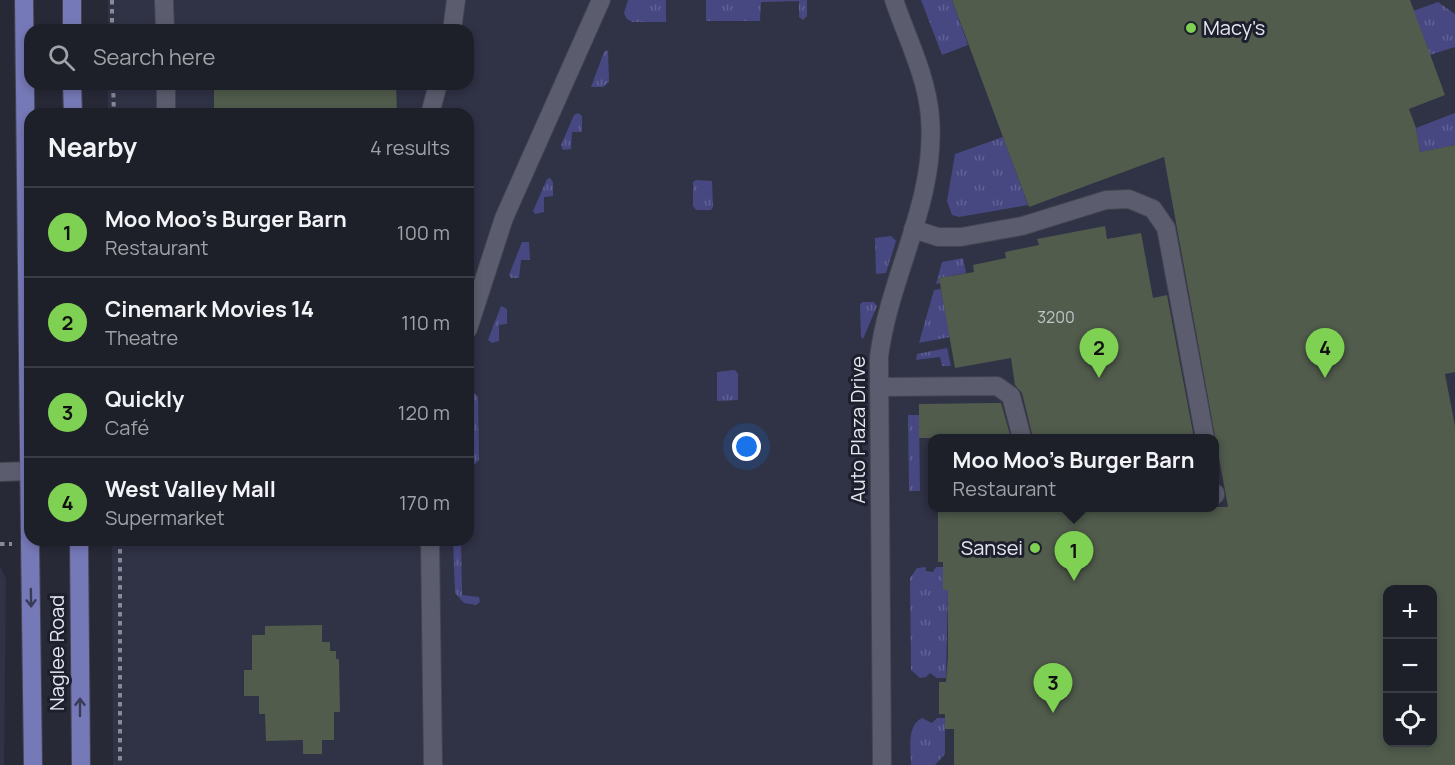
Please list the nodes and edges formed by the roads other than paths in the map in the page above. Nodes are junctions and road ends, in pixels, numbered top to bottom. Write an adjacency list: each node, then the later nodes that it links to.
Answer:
1 (24, 0): 7 (main road)
2 (72, 0): 8 (main road)
3 (164, 0): 9 (street)
4 (456, 0): 10 (street)
5 (601, 0): 20 (street)
6 (894, 0): 19 (street, Auto Plaza Drive)
7 (24, 24)
8 (72, 24)
9 (165, 24)
10 (453, 24)
11 (25, 90): 15 (main road)
12 (72, 90): 16 (main road)
13 (166, 90): 17 (street)
14 (436, 90): 18 (street)
15 (25, 108)
16 (73, 108)
17 (166, 108)
18 (432, 108)
19 (913, 229): 21 (street, Auto Plaza Drive); 23 (street)
20 (475, 283)
21 (879, 387): 22 (street); 32 (street, Auto Plaza Drive)
22 (1021, 434)
23 (1204, 434)
24 (0, 472): 25 (street)
25 (24, 472)
26 (30, 546): 29 (main road, Naglee Road, one-way to 29)
27 (79, 546): 30 (main road, Naglee Road, one-way to 27)
28 (430, 546): 31 (street)
29 (33, 765)
30 (81, 765)
31 (433, 765)
32 (882, 765)

